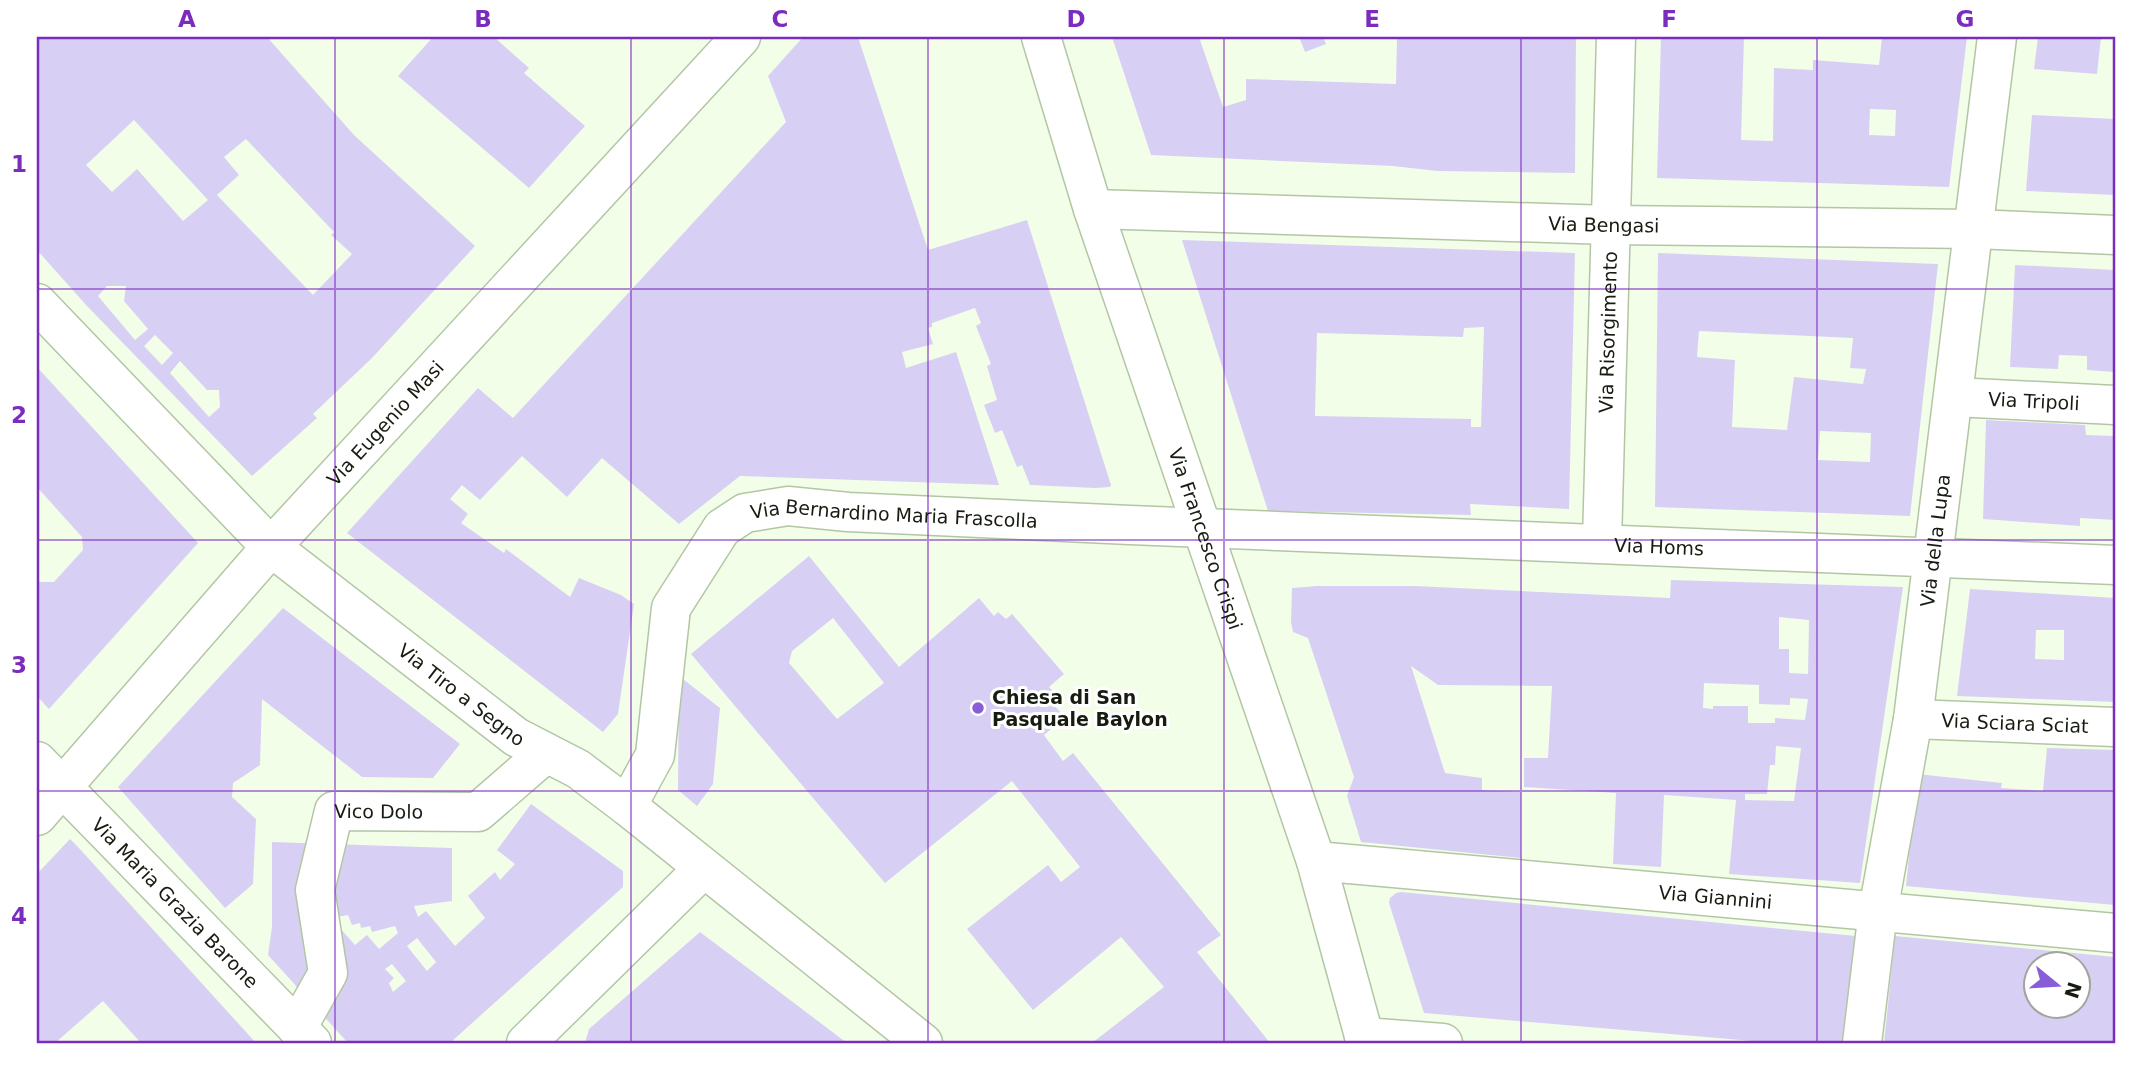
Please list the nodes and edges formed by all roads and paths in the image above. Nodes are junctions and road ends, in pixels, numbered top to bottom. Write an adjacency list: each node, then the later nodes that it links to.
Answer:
1 (741, 37): 14 (street, Via Eugenio Masi)
2 (1041, 37): 5 (street, Via Francesco Crispi)
3 (1616, 37): 6 (street, Via Risorgimento)
4 (1997, 37): 7 (street, Via della Lupa)
5 (1093, 209): 6 (street, Via Bengasi); 12 (street, Via Francesco Crispi)
6 (1610, 225): 7 (street, Via Bengasi); 13 (street, Via Risorgimento)
7 (1974, 229): 8 (street, Via Bengasi); 10 (street, Via della Lupa)
8 (2115, 235)
9 (37, 303): 14 (street, Via Tiro a Segno)
10 (1954, 397): 11 (street, Via Tripoli); 15 (street, Via della Lupa)
11 (2115, 405)
12 (1203, 528): 13 (street, Via Homs); 22 (street, Via Bernardino Maria Frascolla); 23 (street, Via Francesco Crispi)
13 (1602, 542): 15 (street, Via Homs)
14 (271, 547): 19 (street, Via Tiro a Segno); 21 (street, Via Eugenio Masi)
15 (1933, 559): 16 (street, Via Homs); 17 (street, Via della Lupa)
16 (2115, 565)
17 (1913, 719): 18 (street, Via Sciara Sciat); 25 (street, Via della Lupa)
18 (2115, 727)
19 (546, 753): 22 (street, Via Tiro a Segno); 27 (street, Vico Dolo)
20 (37, 761): 21 (street, Via Maria Grazia Barone)
21 (49, 803): 27 (street, Via Maria Grazia Barone)
22 (627, 806): 24 (street, Via Tiro a Segno)
23 (1316, 861): 25 (street, Via Giannini); 28 (street, Via Francesco Crispi)
24 (704, 868): 29 (street); 30 (street, Via Tiro a Segno)
25 (1878, 911): 26 (street, Via Giannini); 32 (street, Via della Lupa)
26 (2115, 933)
27 (304, 1036)
28 (1365, 1040): 31 (street)
29 (526, 1043)
30 (923, 1043)
31 (1443, 1043)
32 (1862, 1043)

